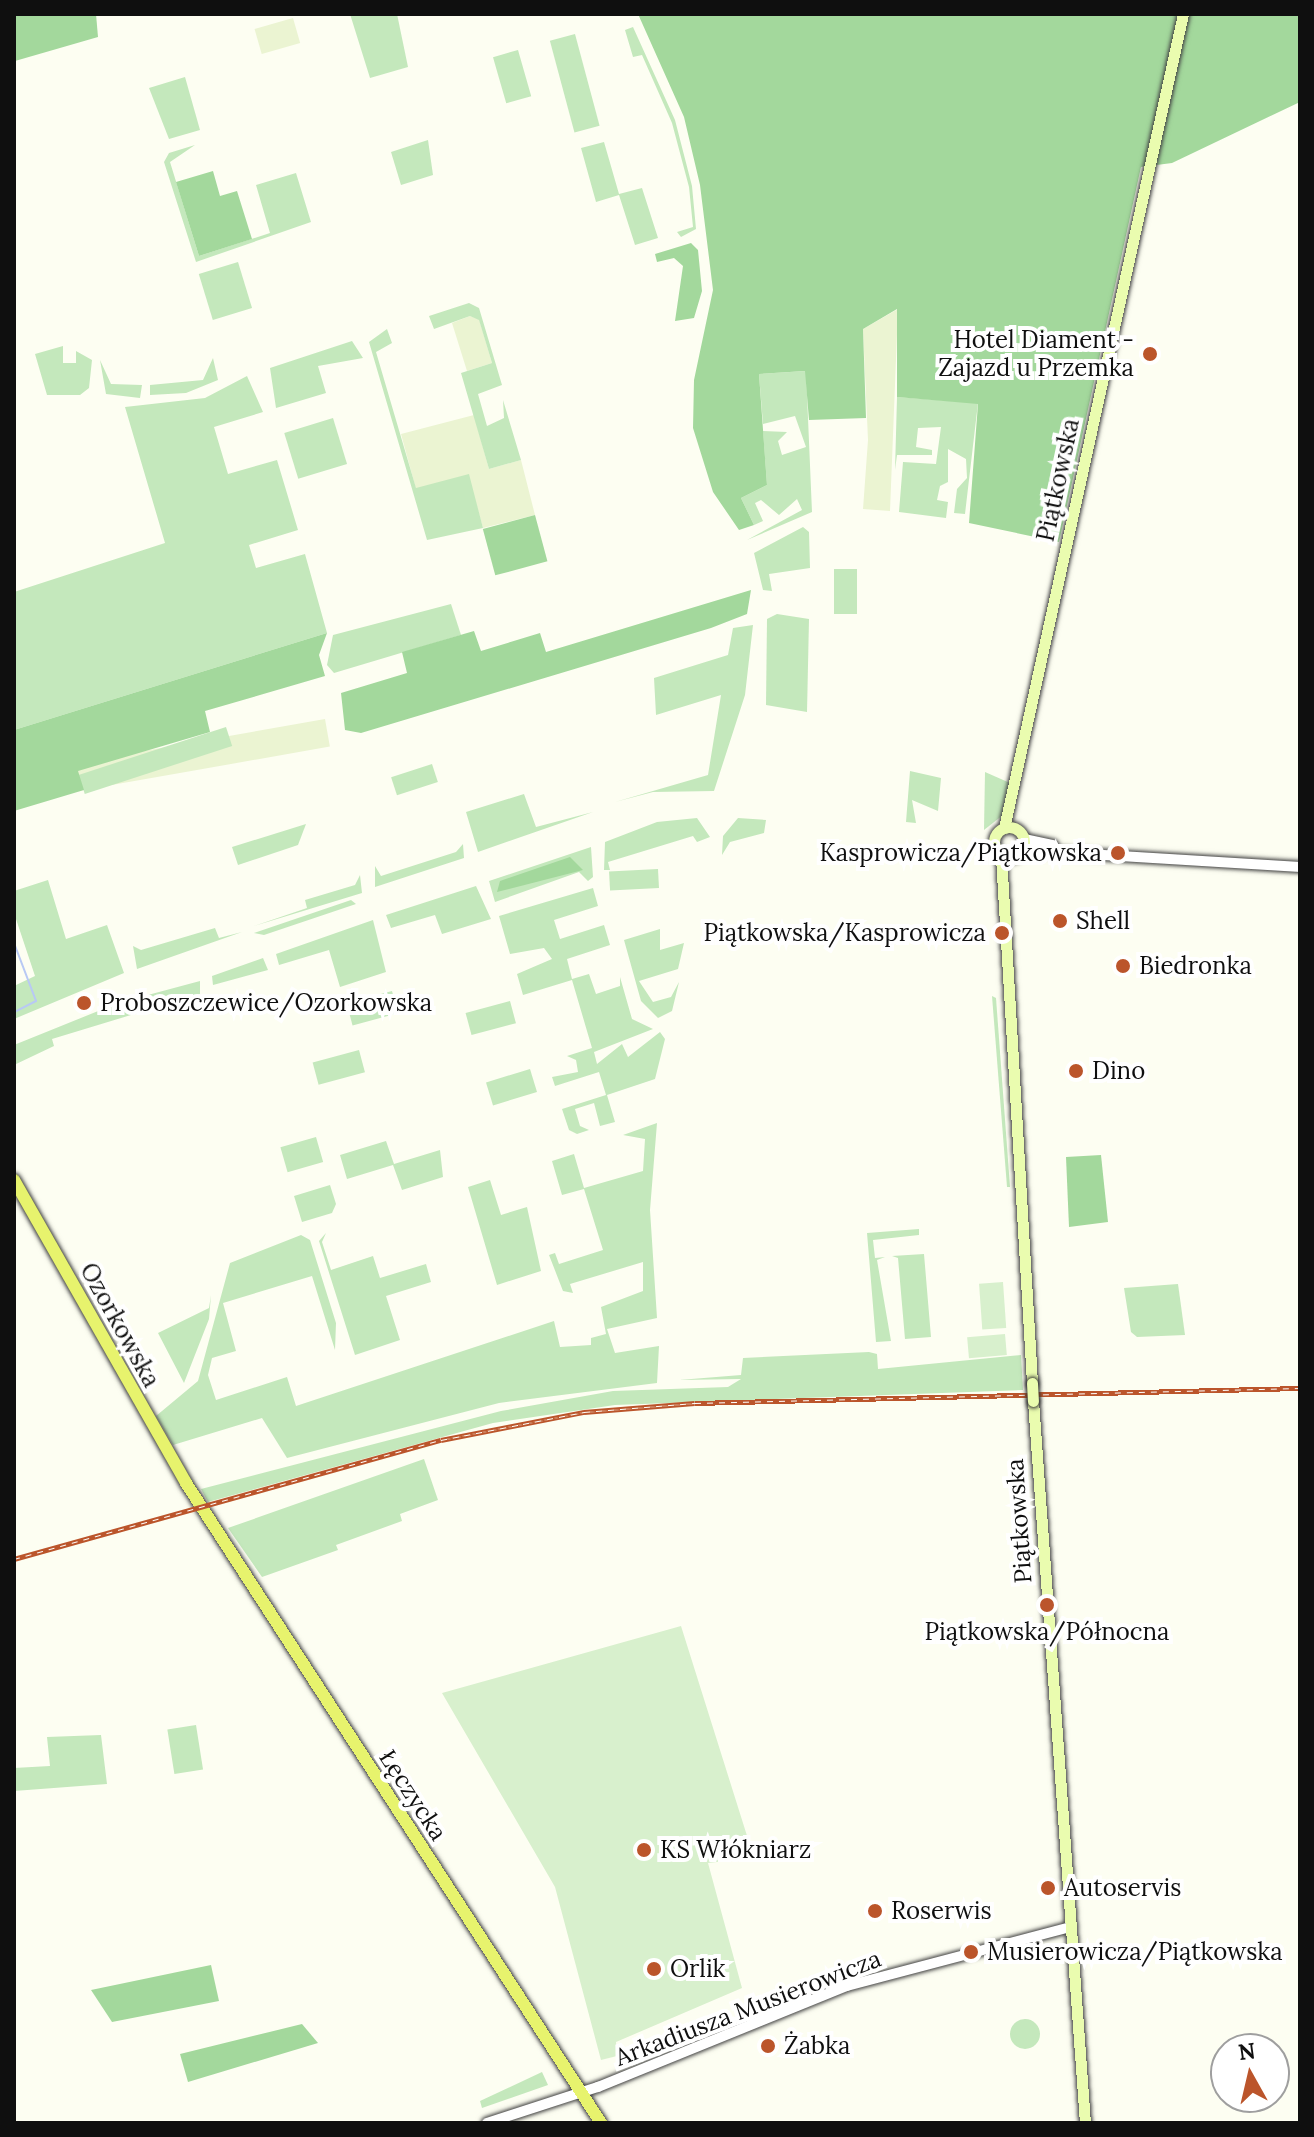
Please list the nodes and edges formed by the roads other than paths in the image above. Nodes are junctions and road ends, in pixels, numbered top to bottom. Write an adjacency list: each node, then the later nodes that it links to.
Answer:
1 (1183, 14): 2 (main road, Piątkowska)
2 (1020, 768): 3 (main road, Piątkowska); 4 (main road, Piątkowska)
3 (1004, 828): 4 (main road); 5 (main road, Piątkowska)
4 (1019, 844): 5 (main road); 6 (street); 7 (main road, Piątkowska)
5 (1001, 856): 7 (main road, Piątkowska)
6 (1300, 867)
7 (1003, 916): 10 (main road, Piątkowska, bridge)
8 (14, 1180): 9 (main road, Ozorkowska)
9 (190, 1490): 11 (main road, Łęczycka)
10 (1070, 1927): 11 (street, Arkadiusza Musierowicza); 14 (main road, Piątkowska)
11 (582, 2093): 12 (street, Arkadiusza Musierowicza); 13 (main road, Łęczycka)
12 (487, 2123)
13 (601, 2123)
14 (1085, 2123)

